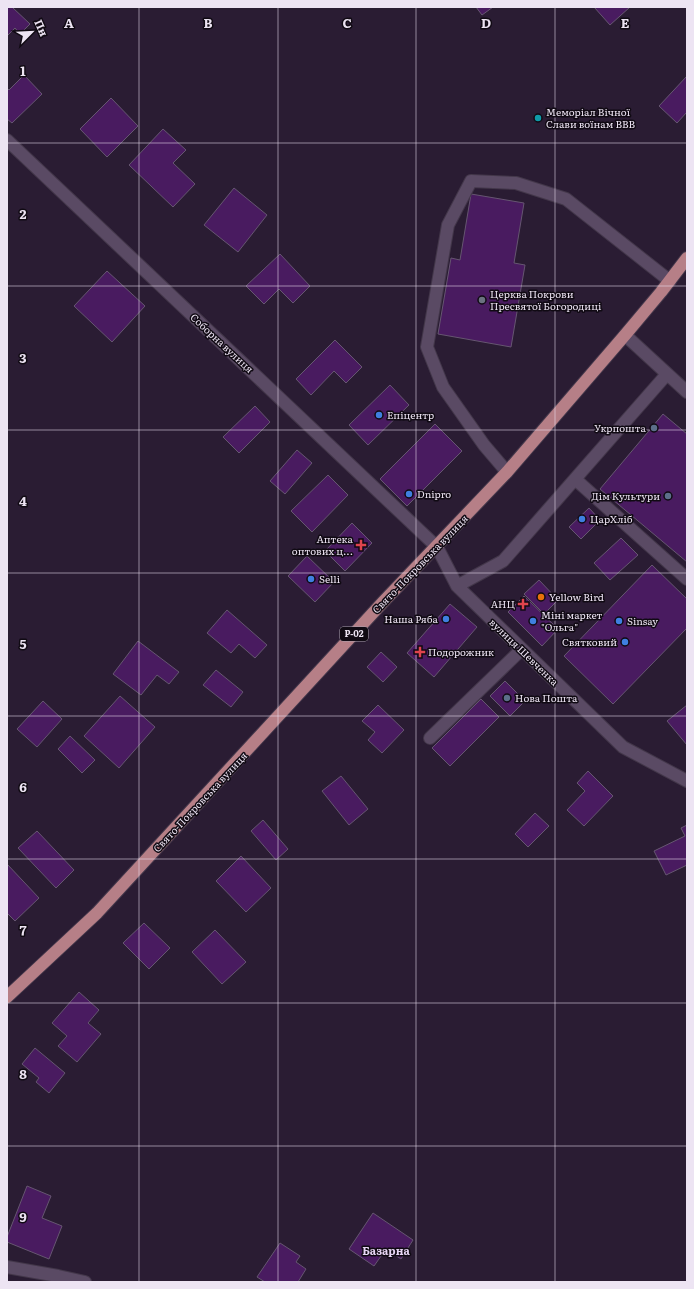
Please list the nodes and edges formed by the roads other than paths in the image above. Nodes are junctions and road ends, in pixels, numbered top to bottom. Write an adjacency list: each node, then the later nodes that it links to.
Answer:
1 (7, 140): 9 (street, Соборна вулиця)
2 (687, 258): 3 (main road, Свято-Покровська вулиця / Р-02)
3 (670, 281): 4 (main road, Свято-Покровська вулиця / Р-02); 7 (street)
4 (625, 335): 5 (street); 7 (main road, Свято-Покровська вулиця / Р-02)
5 (667, 374): 6 (street); 8 (street)
6 (687, 392)
7 (507, 472): 9 (main road, Свято-Покровська вулиця / Р-02)
8 (575, 479): 10 (street); 11 (street)
9 (437, 547): 11 (street, вулиця Шевченка); 15 (main road, Свято-Покровська вулиця / Р-02)
10 (687, 579)
11 (457, 586): 12 (street, вулиця Шевченка)
12 (521, 650): 13 (street); 14 (street, вулиця Шевченка)
13 (430, 738)
14 (687, 781)
15 (7, 997)
16 (7, 1267): 17 (street)
17 (85, 1282)

